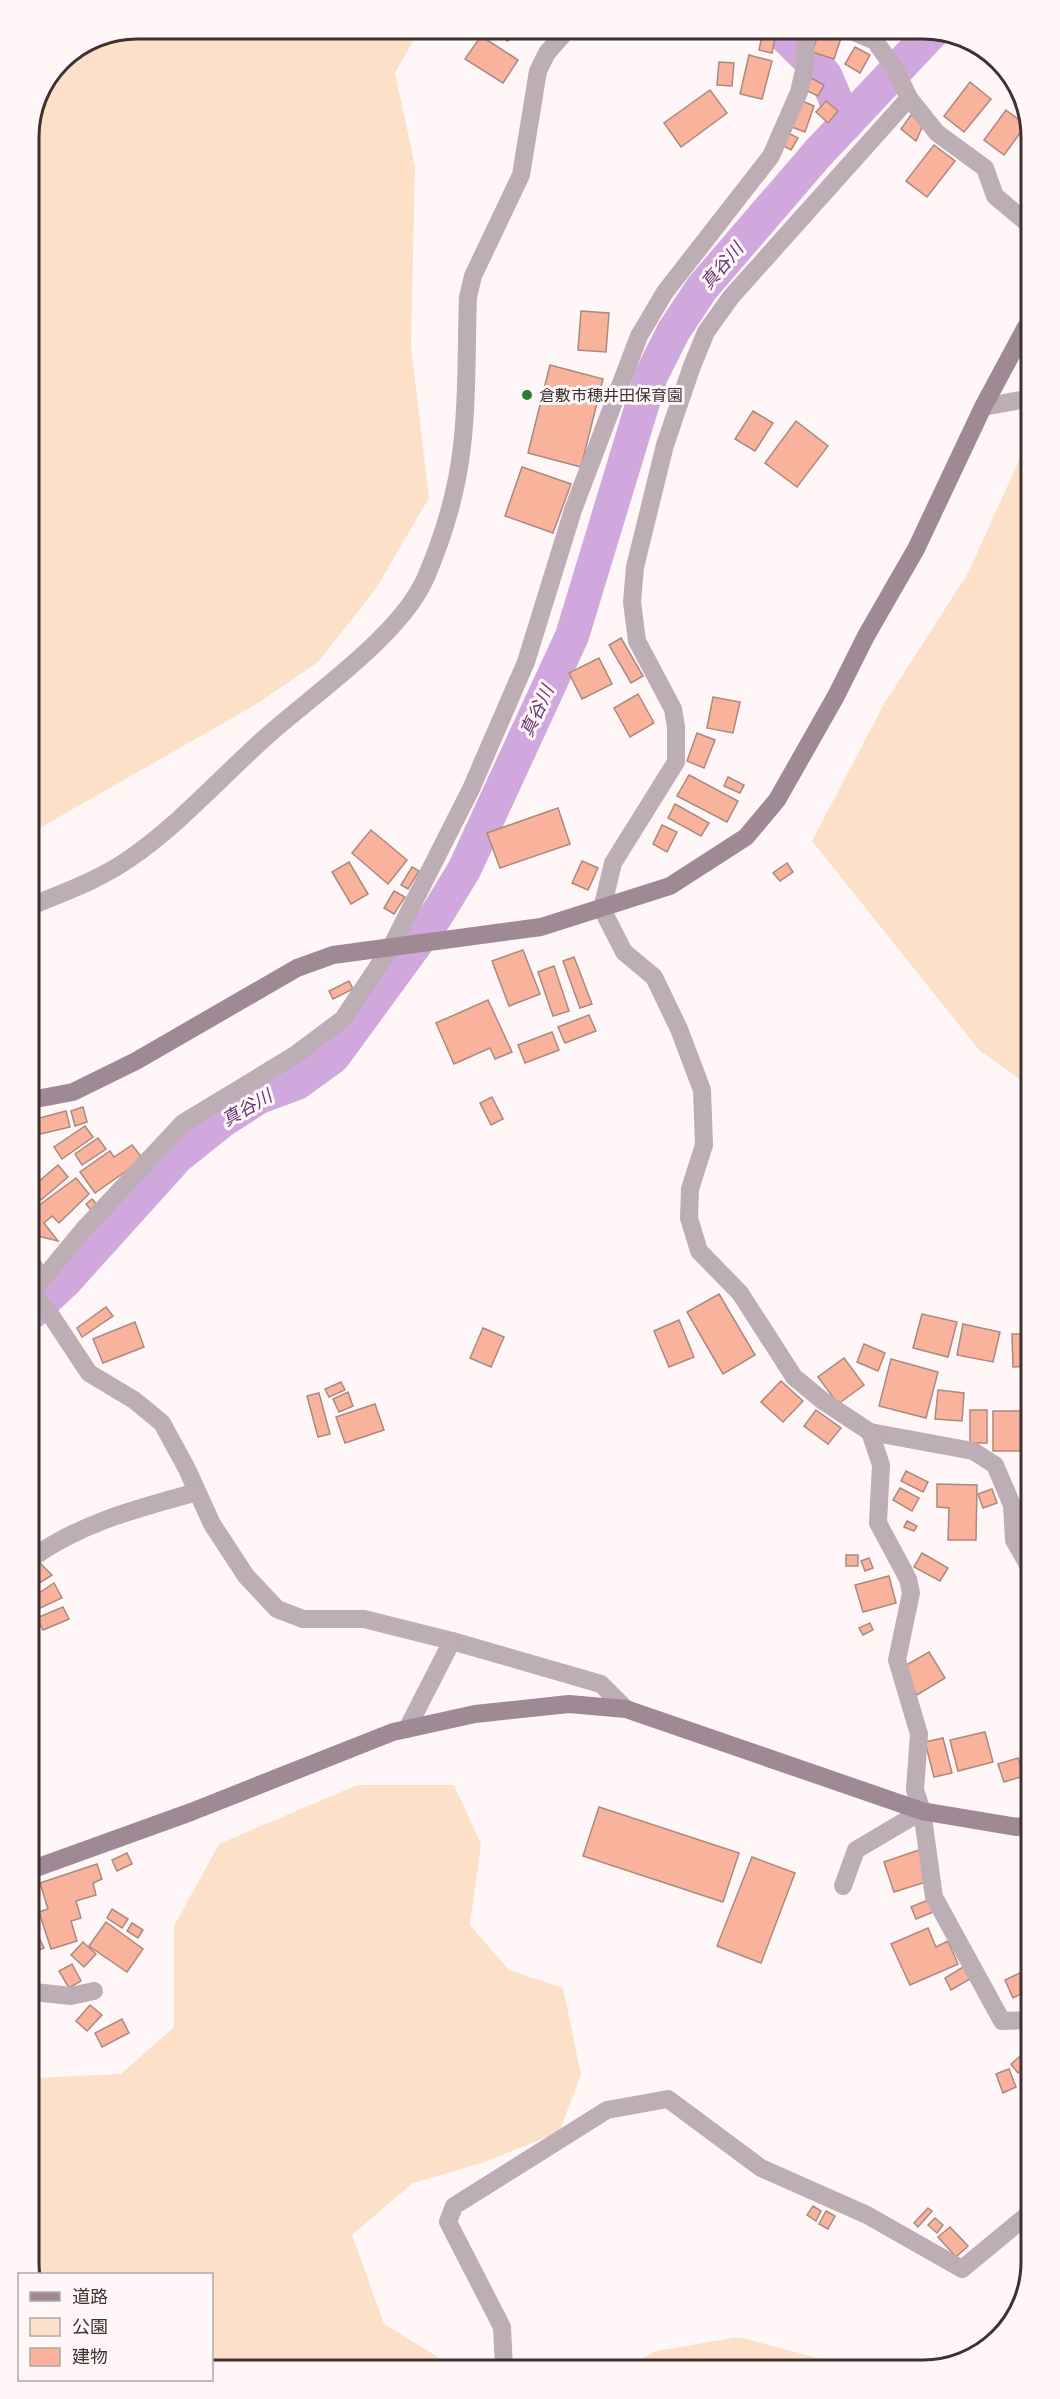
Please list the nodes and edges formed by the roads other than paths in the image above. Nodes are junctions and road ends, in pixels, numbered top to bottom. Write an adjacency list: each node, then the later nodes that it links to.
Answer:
1 (559, 39): 9 (street)
2 (806, 39): 11 (street)
3 (871, 39): 4 (street)
4 (909, 98): 5 (street); 10 (street)
5 (1021, 218)
6 (1021, 336): 8 (street)
7 (1021, 400): 8 (street)
8 (983, 407): 10 (street)
9 (39, 903)
10 (602, 909): 11 (street); 15 (street)
11 (398, 946): 12 (street); 13 (street)
12 (39, 1098)
13 (39, 1286)
14 (39, 1301): 16 (street)
15 (870, 1432): 17 (street); 23 (street)
16 (197, 1492): 19 (street); 20 (street)
17 (1021, 1504): 18 (street)
18 (1021, 1552)
19 (39, 1554)
20 (453, 1641): 21 (street); 22 (street)
21 (626, 1708): 22 (street); 23 (street)
22 (407, 1729): 25 (street)
23 (922, 1811): 24 (street); 26 (street); 29 (street)
24 (1021, 1826)
25 (39, 1867)
26 (843, 1886)
27 (94, 1991): 28 (street)
28 (39, 1993)
29 (1021, 2020)
30 (1021, 2220): 31 (street)
31 (504, 2360)

